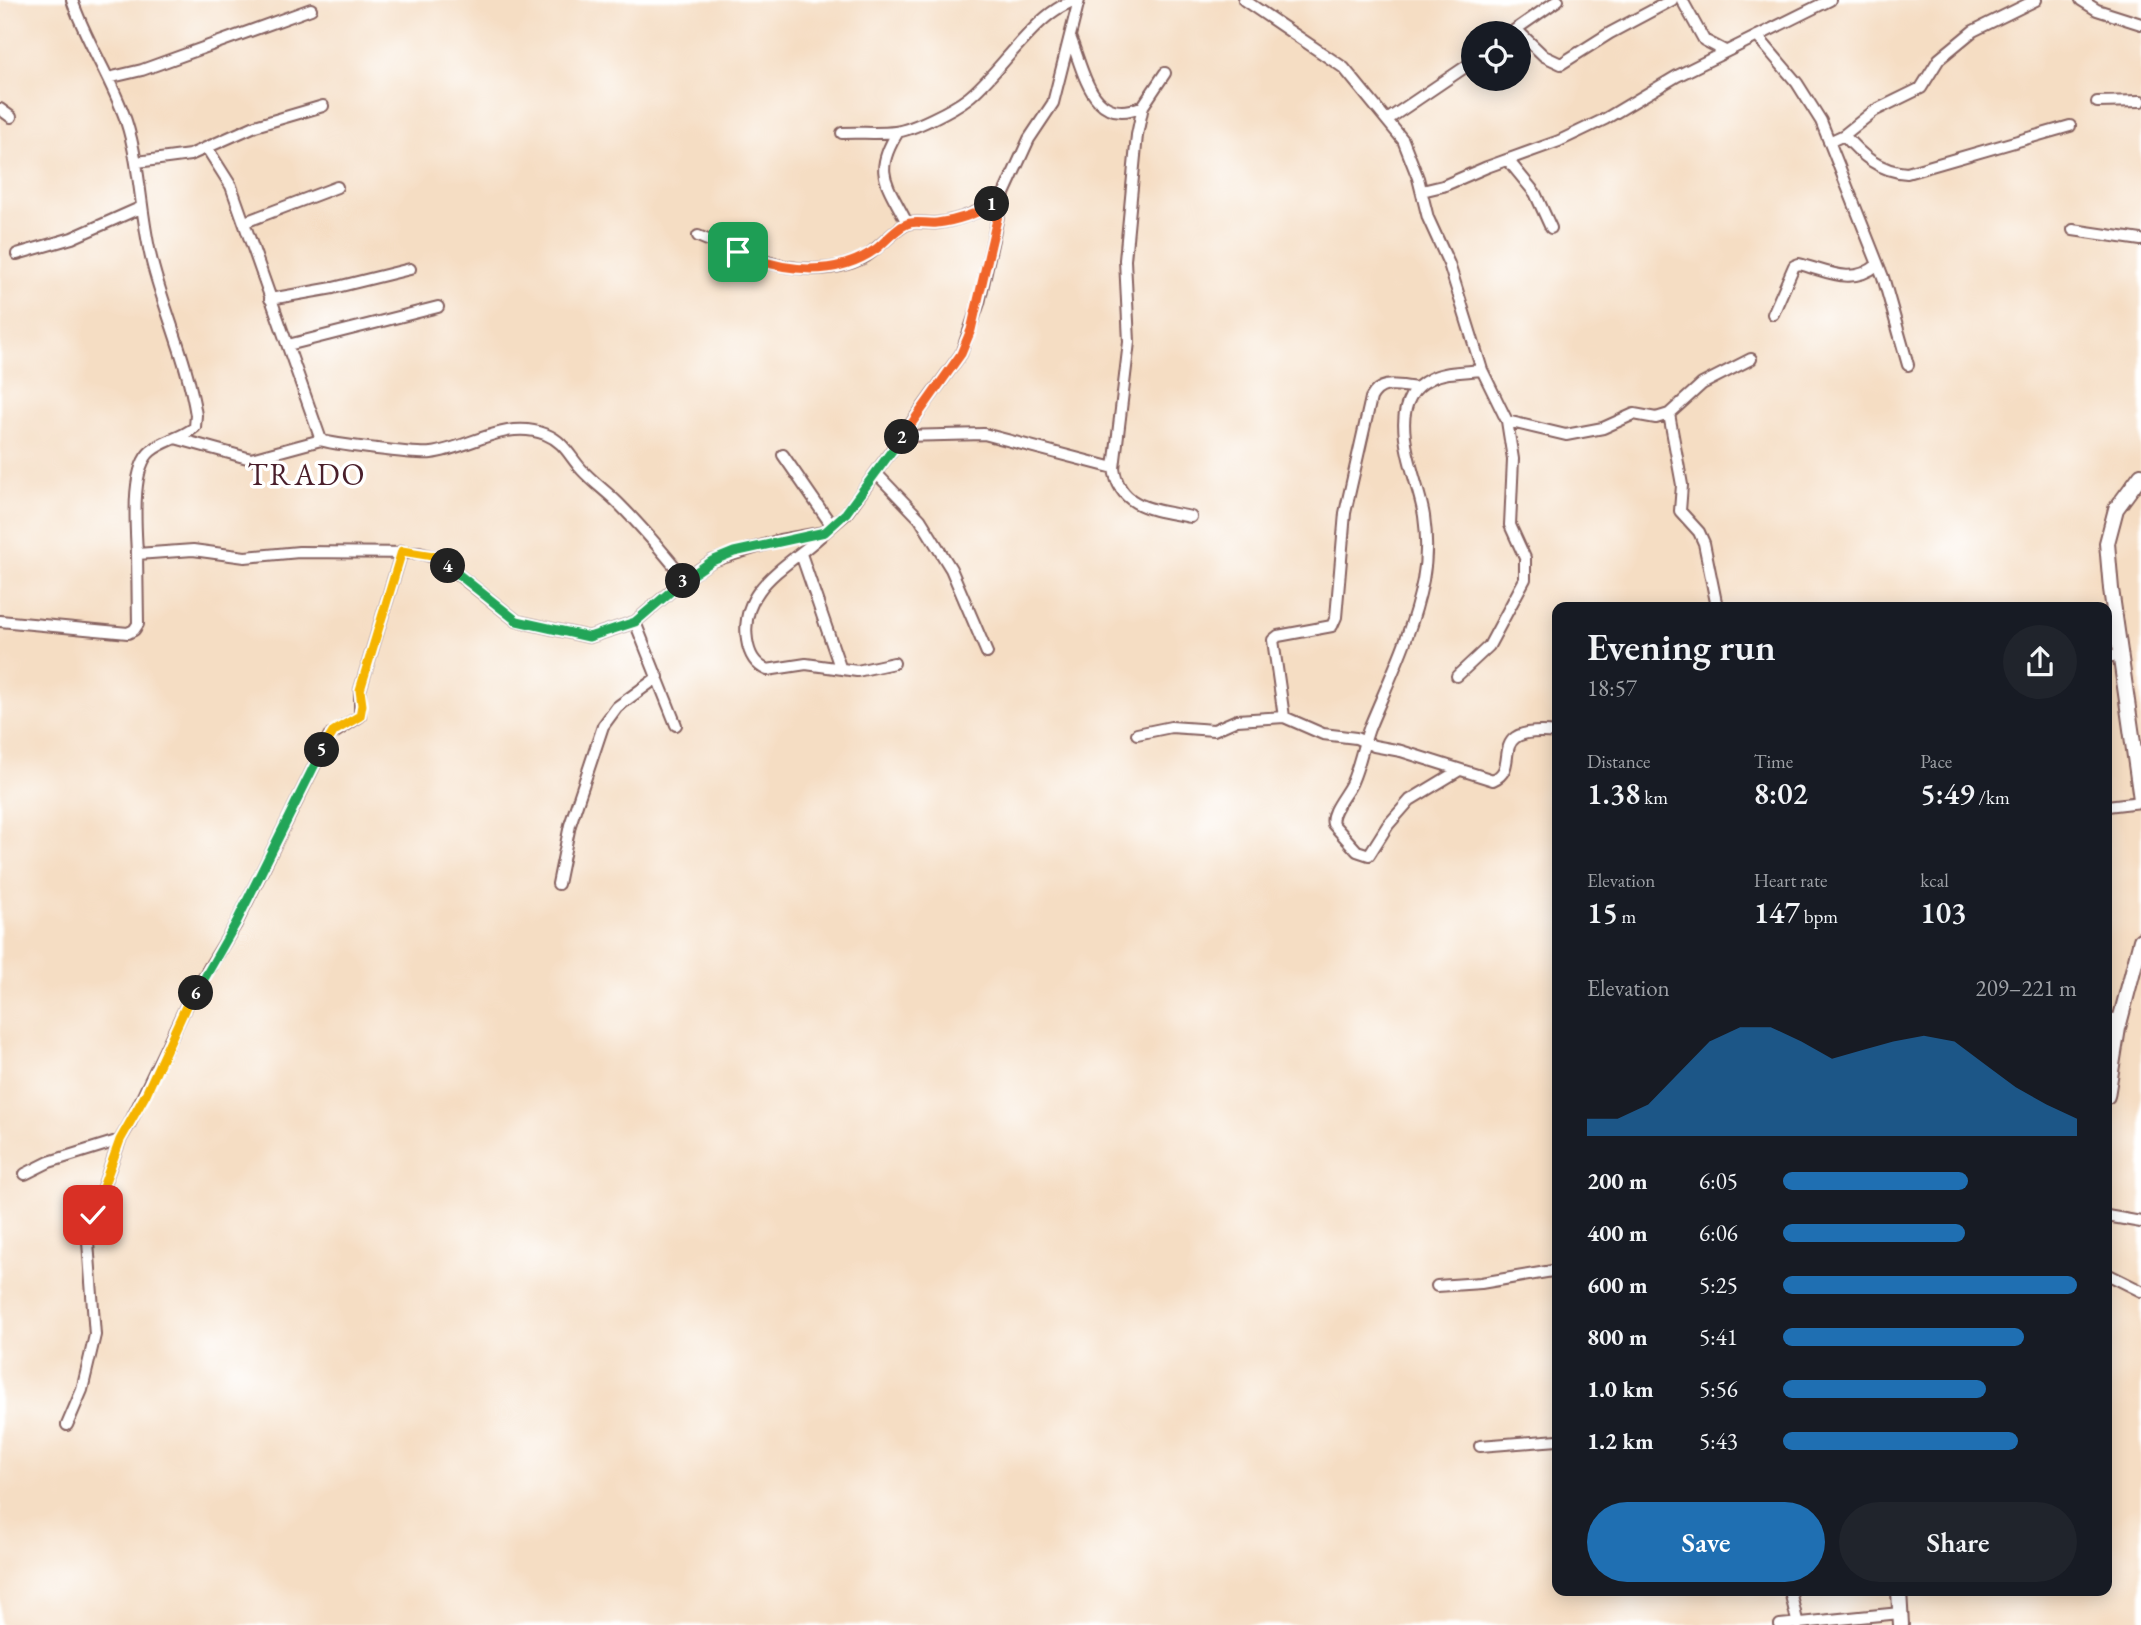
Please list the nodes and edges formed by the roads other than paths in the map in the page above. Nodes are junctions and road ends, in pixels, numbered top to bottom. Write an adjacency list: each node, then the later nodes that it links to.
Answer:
1 (72, 0): 20 (street)
2 (1558, 0): 10 (street)
3 (1672, 0): 15 (street)
4 (1682, 0): 14 (street)
5 (1830, 0): 12 (street)
6 (2036, 0): 31 (street)
7 (1248, 1): 27 (street)
8 (2084, 1): 11 (street)
9 (311, 9): 20 (street)
10 (1528, 21)
11 (2141, 24)
12 (1757, 36): 16 (street); 32 (street)
13 (1070, 37): 24 (street); 29 (street); 38 (street)
14 (1704, 40): 16 (street); 17 (street)
15 (1531, 46)
16 (1725, 51): 17 (street)
17 (1702, 63): 34 (street)
18 (1461, 70): 27 (street)
19 (1165, 73): 24 (street)
20 (108, 78): 35 (street)
21 (2141, 101): 22 (street)
22 (2097, 102)
23 (323, 106): 33 (street)
24 (1143, 106): 63 (street)
25 (0, 109): 26 (street)
26 (11, 117)
27 (1387, 120): 37 (street)
28 (2070, 126): 31 (street)
29 (898, 132): 30 (street); 41 (street)
30 (842, 133)
31 (1844, 135): 32 (street)
32 (1829, 142): 47 (street)
33 (207, 148): 35 (street); 40 (street)
34 (1508, 160): 37 (street); 42 (street)
35 (137, 162): 39 (street)
36 (337, 187): 40 (street)
37 (1422, 191): 55 (street)
38 (1002, 198): 41 (street); 59 (street)
39 (142, 207): 46 (street); 60 (street)
40 (245, 222): 49 (street)
41 (907, 223): 44 (street)
42 (1551, 228)
43 (2073, 230): 45 (street)
44 (698, 236)
45 (2141, 240)
46 (17, 254)
47 (1877, 265): 51 (street); 54 (street)
48 (410, 269): 49 (street)
49 (270, 299): 52 (street)
50 (438, 307): 52 (street)
51 (1773, 314)
52 (288, 345): 61 (street)
53 (1751, 359): 57 (street)
54 (1908, 365)
55 (1482, 370): 56 (street); 58 (street)
56 (1417, 388): 83 (street); 87 (street)
57 (1669, 414): 58 (street); 72 (street)
58 (1507, 421): 81 (street)
59 (903, 436): 63 (street); 64 (street)
60 (174, 438): 61 (street); 69 (street)
61 (321, 440): 71 (street)
62 (783, 455): 67 (street)
63 (1114, 468): 66 (street)
64 (876, 473): 67 (street); 77 (street)
65 (2141, 475): 73 (main road)
66 (1191, 517)
67 (829, 529): 70 (street); 71 (street)
68 (402, 551): 69 (street); 75 (street); 94 (street)
69 (137, 554): 74 (street)
70 (801, 554): 80 (street); 80 (street)
71 (685, 579): 75 (street)
72 (1716, 602)
73 (2111, 602)
74 (0, 621)
75 (635, 622): 82 (street)
76 (2112, 623): 78 (main road)
77 (987, 653)
78 (2114, 656): 89 (main road)
79 (894, 663): 80 (street)
80 (840, 667)
81 (1457, 676)
82 (658, 677): 84 (street); 91 (street)
83 (1284, 718): 86 (street); 87 (street)
84 (676, 725)
85 (1552, 732): 88 (street)
86 (1137, 734)
87 (1365, 741): 88 (street); 88 (street)
88 (1458, 771)
89 (2141, 801): 90 (street)
90 (2112, 805)
91 (558, 884)
92 (2141, 940): 93 (main road)
93 (2113, 1019)
94 (120, 1140): 95 (street); 102 (street)
95 (25, 1174)
96 (2112, 1217): 97 (street)
97 (2141, 1222)
98 (1552, 1271): 100 (street)
99 (2112, 1276): 101 (street)
100 (1437, 1286)
101 (2141, 1291)
102 (67, 1425)
103 (1552, 1440): 104 (street)
104 (1480, 1446)
105 (1791, 1596): 108 (street)
106 (1899, 1596): 107 (main road)
107 (1900, 1619): 108 (street)
108 (1799, 1624): 109 (street)
109 (1780, 1625)

